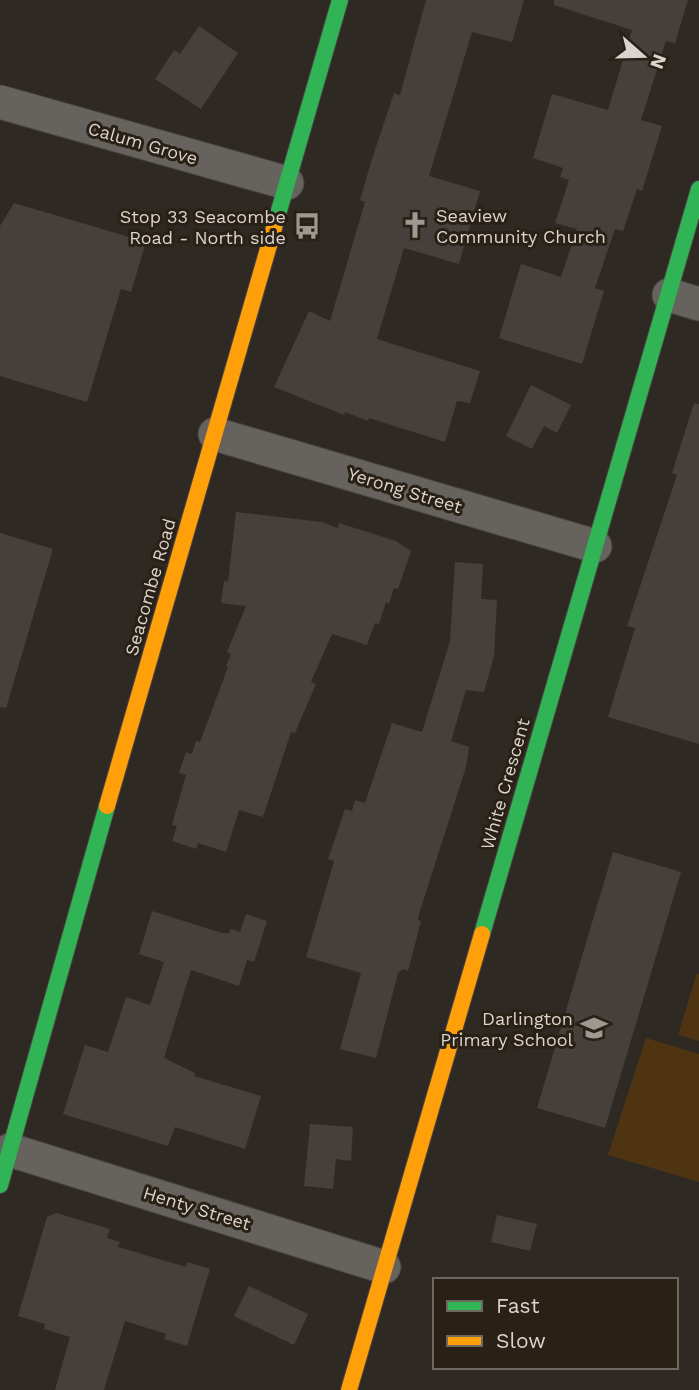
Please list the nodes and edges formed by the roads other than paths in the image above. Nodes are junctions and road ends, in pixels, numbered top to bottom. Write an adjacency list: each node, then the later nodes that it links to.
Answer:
1 (340, 0): 3 (street, Seacombe Road)
2 (0, 102): 3 (street, Calum Grove)
3 (287, 183): 6 (street, Seacombe Road)
4 (699, 189): 5 (street, White Crescent)
5 (684, 300): 7 (street, White Crescent)
6 (215, 434): 7 (street, Yerong Street); 8 (street, Seacombe Road)
7 (594, 546): 10 (street, White Crescent)
8 (10, 1150): 9 (street, Seacombe Road); 10 (street, Henty Street)
9 (0, 1185)
10 (384, 1267): 11 (street, White Crescent)
11 (349, 1390)

